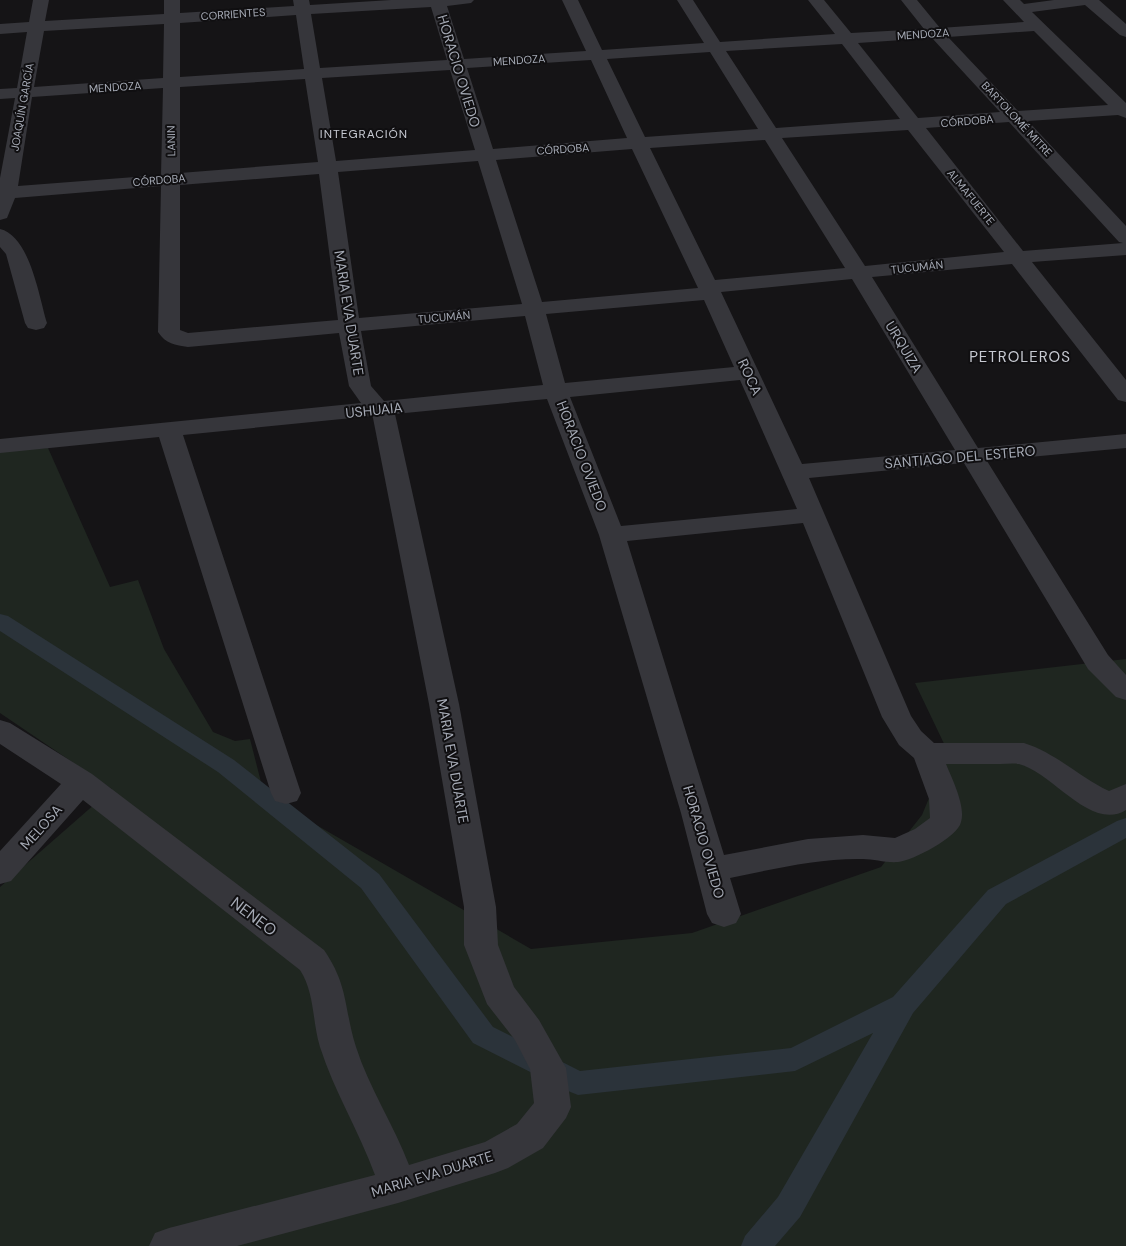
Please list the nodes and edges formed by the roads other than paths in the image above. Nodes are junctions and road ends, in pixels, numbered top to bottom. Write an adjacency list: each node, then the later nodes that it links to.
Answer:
1 (41, 0): 12 (street, JOAQUÍN GARCÍA)
2 (466, 0): 8 (street, CORRIENTES)
3 (570, 0): 19 (street, ROCA)
4 (685, 0): 18 (street, URQUIZA)
5 (816, 0): 17 (street, ALMAFUERTE)
6 (909, 0): 16 (street, BARTOLOMÉ MITRE)
7 (1089, 0): 10 (street); 15 (street)
8 (437, 1): 9 (street, CORRIENTES); 20 (street, HORACIO OVIEDO)
9 (302, 5): 11 (street, CORRIENTES); 21 (street, MARIA EVA DUARTE)
10 (1016, 5): 13 (street)
11 (172, 9): 12 (street, CORRIENTES); 22 (street, LANIN)
12 (35, 26): 14 (street, CORRIENTES); 23 (street, JOAQUÍN GARCÍA)
13 (1038, 26): 16 (street, MENDOZA); 25 (street)
14 (0, 29)
15 (1126, 32)
16 (936, 33): 17 (street, MENDOZA); 26 (street, BARTOLOMÉ MITRE)
17 (847, 39): 18 (street, MENDOZA); 27 (street, ALMAFUERTE)
18 (715, 47): 19 (street, MENDOZA); 28 (street, URQUIZA)
19 (597, 55): 20 (street, MENDOZA); 29 (street, ROCA)
20 (457, 64): 21 (street, MENDOZA); 30 (street, HORACIO OVIEDO)
21 (312, 74): 22 (street, MENDOZA); 31 (street, MARIA EVA DUARTE)
22 (170, 83): 23 (street, MENDOZA); 32 (street, LANIN)
23 (26, 92): 24 (street, MENDOZA); 33 (street, JOAQUÍN GARCÍA)
24 (0, 94)
25 (1125, 110): 26 (street, CÓRDOBA)
26 (1014, 117): 27 (street, CÓRDOBA); 36 (street, BARTOLOMÉ MITRE)
27 (913, 125): 28 (street, CÓRDOBA); 38 (street, ALMAFUERTE)
28 (773, 135): 29 (street, CÓRDOBA); 39 (street, URQUIZA)
29 (638, 144): 30 (street, CÓRDOBA); 40 (street, ROCA)
30 (485, 155): 31 (street, CÓRDOBA); 41 (street, HORACIO OVIEDO)
31 (328, 167): 32 (street, CÓRDOBA); 43 (street, MARIA EVA DUARTE)
32 (172, 179): 33 (street, CÓRDOBA); 44 (street, LANIN)
33 (4, 193): 34 (street, JOAQUÍN GARCÍA)
34 (0, 214)
35 (0, 235): 42 (street)
36 (1126, 238)
37 (1126, 249): 38 (street, TUCUMÁN)
38 (1019, 257): 39 (street, TUCUMÁN); 47 (street, ALMAFUERTE)
39 (859, 273): 40 (street, TUCUMÁN); 52 (street, URQUIZA)
40 (710, 290): 41 (street, TUCUMÁN); 45 (street, ROCA)
41 (534, 309): 43 (street, TUCUMÁN); 46 (street, HORACIO OVIEDO)
42 (36, 324)
43 (349, 325): 44 (street, TUCUMÁN); 48 (street, MARIA EVA DUARTE)
44 (176, 339)
45 (748, 372): 46 (street, USHUAIA); 53 (street, ROCA)
46 (556, 392): 48 (street, USHUAIA); 55 (street, HORACIO OVIEDO)
47 (1126, 395)
48 (380, 409): 49 (street, USHUAIA); 65 (street, MARIA EVA DUARTE)
49 (169, 430): 51 (street, USHUAIA); 60 (street)
50 (1126, 441): 52 (street, SANTIAGO DEL ESTERO)
51 (0, 446)
52 (970, 456): 53 (street, SANTIAGO DEL ESTERO); 56 (street, URQUIZA)
53 (794, 472): 54 (street, ROCA)
54 (812, 515): 55 (street); 58 (street, ROCA)
55 (612, 535): 62 (street, HORACIO OVIEDO)
56 (1126, 690)
57 (0, 730): 59 (street, NENEO)
58 (926, 754): 61 (street); 62 (street)
59 (81, 782): 63 (street, MELOSA); 65 (street, NENEO)
60 (286, 793)
61 (1126, 795)
62 (712, 869): 64 (street, HORACIO OVIEDO)
63 (0, 872)
64 (724, 914)
65 (398, 1186): 66 (street, MARIA EVA DUARTE)
66 (169, 1246)

